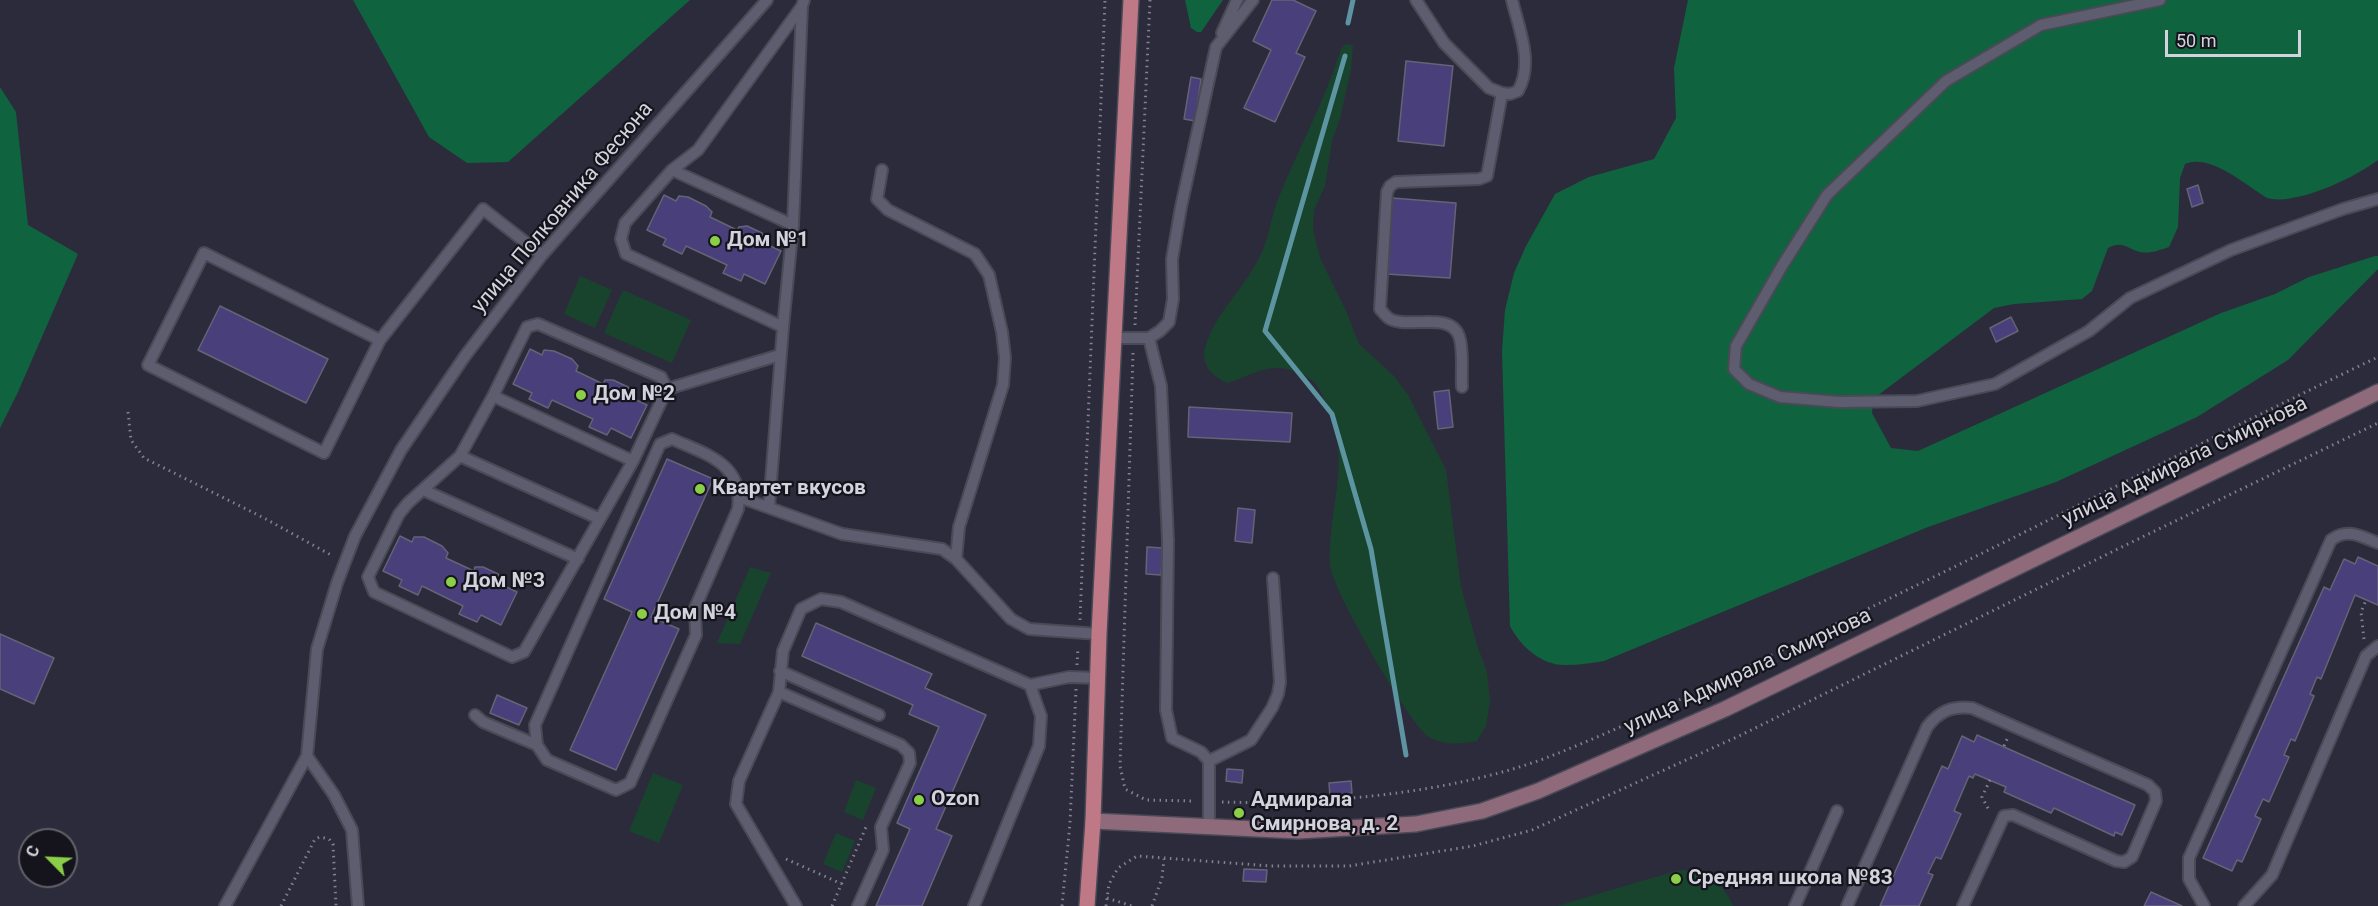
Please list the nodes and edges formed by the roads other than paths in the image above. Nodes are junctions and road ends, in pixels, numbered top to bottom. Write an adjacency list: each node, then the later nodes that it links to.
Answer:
1 (767, 0): 15 (lane, улица Полковника Фесюна)
2 (1131, 0): 17 (main road)
3 (1237, 0): 9 (lane)
4 (1253, 0): 9 (lane)
5 (1416, 0): 10 (lane)
6 (1512, 0): 10 (lane)
7 (2160, 0): 13 (lane)
8 (803, 3): 11 (lane); 14 (lane)
9 (1216, 47): 18 (lane)
10 (1502, 93): 21 (lane)
11 (672, 170): 14 (lane); 16 (lane)
12 (882, 170): 33 (lane)
13 (2378, 199)
14 (793, 225): 16 (lane)
15 (542, 255): 19 (lane); 44 (lane, улица Полковника Фесюна)
16 (783, 327): 20 (lane)
17 (1114, 338): 18 (lane); 35 (main road)
18 (1149, 338): 45 (lane)
19 (380, 340): 19 (lane)
20 (780, 355): 22 (lane); 29 (lane)
21 (1462, 387)
22 (667, 389): 24 (lane); 26 (lane)
23 (2378, 392): 48 (street, улица Адмирала Смирнова)
24 (493, 396): 25 (lane); 26 (lane)
25 (460, 456): 27 (lane); 30 (lane)
26 (633, 461): 30 (lane)
27 (423, 490): 32 (lane); 32 (lane)
28 (739, 497): 29 (lane); 43 (lane); 43 (lane)
29 (769, 507): 33 (lane)
30 (600, 519): 32 (lane)
31 (2378, 543): 58 (lane)
32 (578, 559)
33 (956, 559): 35 (lane)
34 (1273, 578): 45 (lane)
35 (1099, 634): 38 (main road)
36 (2378, 646): 59 (lane)
37 (780, 671): 39 (lane); 40 (lane); 42 (lane)
38 (1098, 678): 39 (lane); 47 (main road)
39 (1030, 685): 53 (lane)
40 (779, 692): 51 (lane); 52 (lane)
41 (475, 715): 43 (lane)
42 (879, 715)
43 (537, 745)
44 (307, 756): 49 (lane, улица Полковника Фесюна); 50 (lane)
45 (1209, 760): 48 (lane)
46 (1837, 811): 55 (lane)
47 (1093, 821): 48 (street, улица Адмирала Смирнова); 54 (main road)
48 (1209, 827)
49 (225, 906)
50 (358, 906)
51 (796, 906)
52 (858, 906)
53 (974, 906)
54 (1086, 906)
55 (1795, 906)
56 (1847, 906): 57 (lane)
57 (1963, 906)
58 (2204, 906)
59 (2244, 906)

